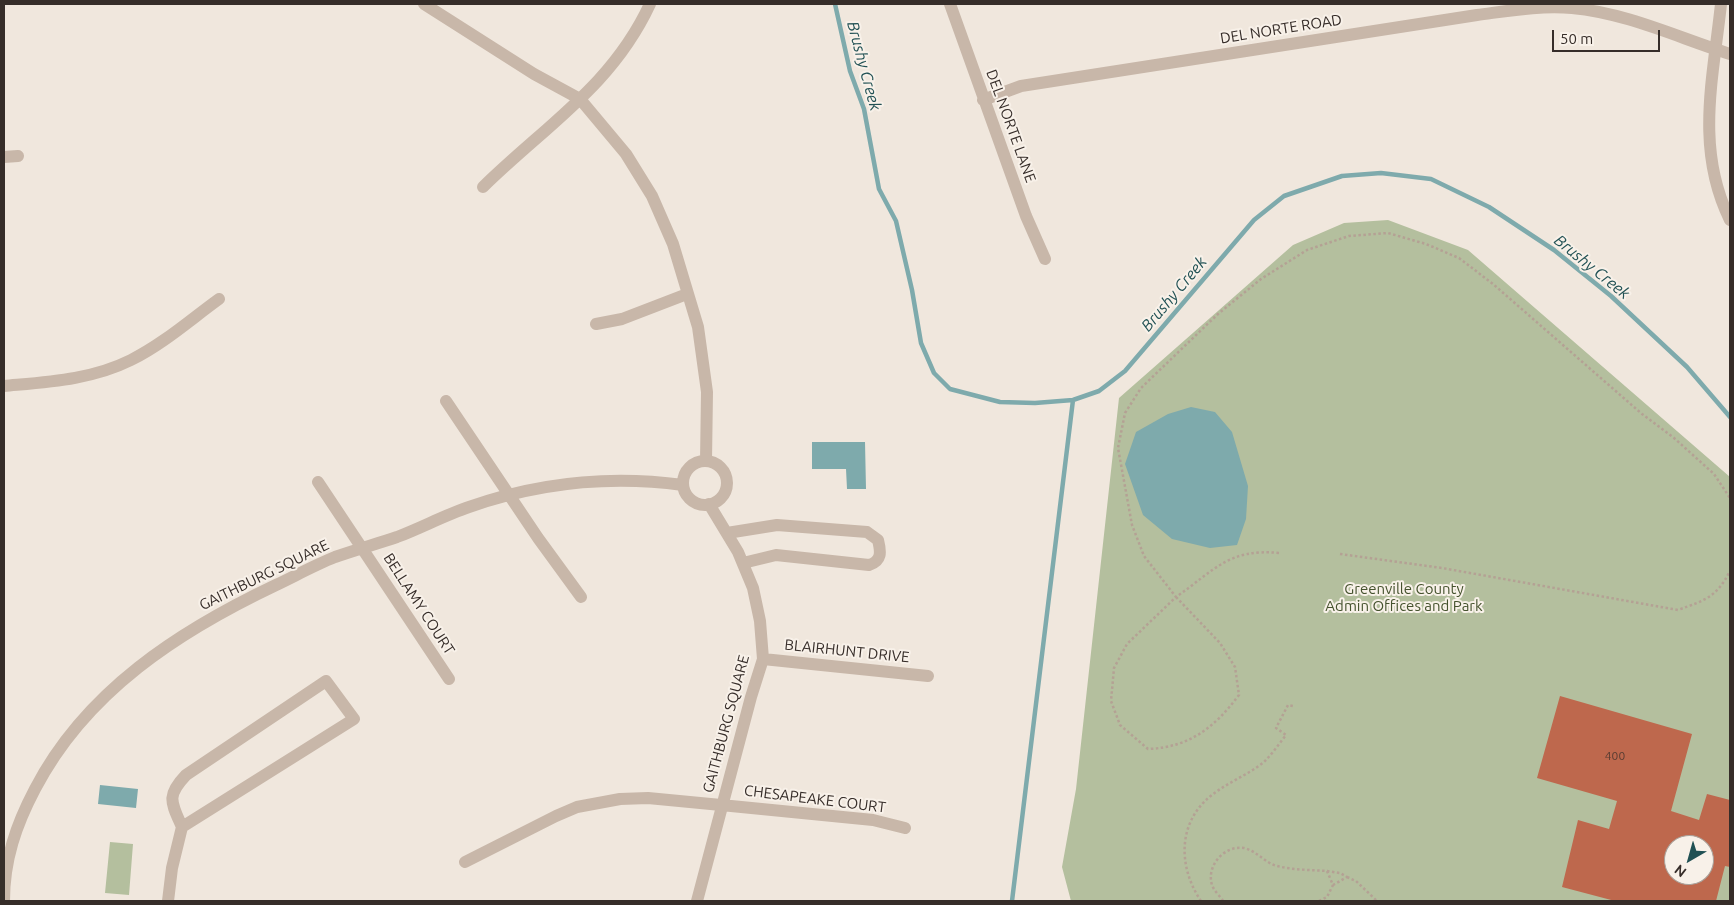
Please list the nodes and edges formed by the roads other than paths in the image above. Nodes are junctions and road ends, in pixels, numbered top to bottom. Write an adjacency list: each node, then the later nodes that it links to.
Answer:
1 (424, 4): 7 (street)
2 (650, 4): 7 (street)
3 (950, 4): 8 (street, DEL NORTE LANE)
4 (1721, 4): 5 (street)
5 (1716, 50): 6 (street, DEL NORTE ROAD); 8 (street, DEL NORTE ROAD); 12 (street)
6 (1730, 54)
7 (580, 100): 11 (street); 14 (street)
8 (983, 100): 13 (street, DEL NORTE LANE)
9 (18, 156): 10 (street)
10 (4, 158)
11 (483, 187)
12 (1730, 220)
13 (1044, 259)
14 (687, 294): 16 (street); 19 (street)
15 (219, 299): 17 (street)
16 (596, 324)
17 (4, 386)
18 (446, 401): 22 (street)
19 (706, 461): 21 (street); 23 (street)
20 (318, 482): 25 (street, BELLAMY COURT)
21 (683, 485): 22 (street, GAITHBURG SQUARE); 23 (street)
22 (509, 495): 25 (street, GAITHBURG SQUARE); 27 (street)
23 (709, 504): 24 (street, GAITHBURG SQUARE)
24 (727, 533): 26 (street, GAITHBURG SQUARE); 26 (street)
25 (363, 548): 30 (street, BELLAMY COURT); 35 (street, GAITHBURG SQUARE)
26 (743, 563): 28 (street, GAITHBURG SQUARE)
27 (580, 597)
28 (763, 659): 29 (street, BLAIRHUNT DRIVE); 31 (street, GAITHBURG SQUARE)
29 (928, 676)
30 (448, 679)
31 (721, 805): 33 (street, CHESAPEAKE COURT); 34 (street, CHESAPEAKE COURT); 37 (street, GAITHBURG SQUARE)
32 (182, 827): 32 (street); 36 (street)
33 (905, 828)
34 (464, 862)
35 (4, 901)
36 (168, 901)
37 (697, 901)

